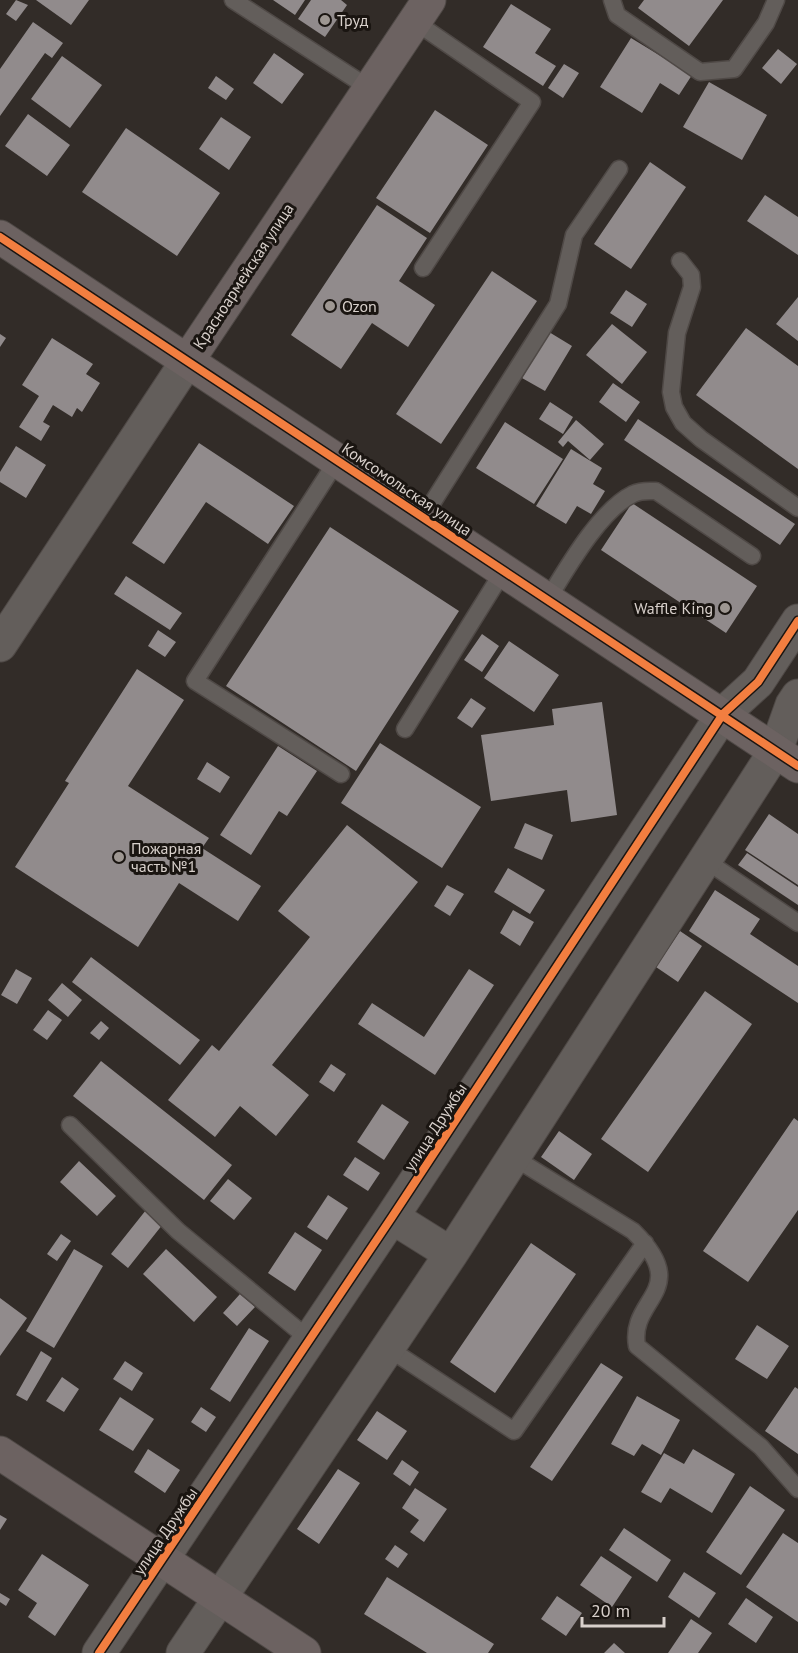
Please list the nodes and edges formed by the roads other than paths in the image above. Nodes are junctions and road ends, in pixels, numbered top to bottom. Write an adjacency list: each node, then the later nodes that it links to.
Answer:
1 (233, 0): 5 (lane)
2 (612, 0): 3 (lane)
3 (776, 0)
4 (422, 11): 5 (street, Красноармейская улица); 9 (lane)
5 (369, 88): 10 (street, Красноармейская улица)
6 (619, 169): 13 (lane)
7 (0, 237): 10 (street, Комсомольская улица)
8 (680, 261): 12 (lane)
9 (423, 268)
10 (188, 360): 11 (street, Комсомольская улица); 18 (street, Красноармейская улица)
11 (338, 459): 13 (street, Комсомольская улица); 23 (lane)
12 (798, 508)
13 (424, 516): 15 (street, Комсомольская улица)
14 (752, 556): 16 (lane)
15 (504, 570): 16 (street, Комсомольская улица); 21 (lane)
16 (548, 599): 20 (street, Комсомольская улица)
17 (798, 621): 20 (street, улица Дружбы)
18 (0, 645)
19 (798, 696): 22 (street)
20 (723, 714): 22 (street, Комсомольская улица); 28 (street, улица Дружбы)
21 (405, 729)
22 (787, 758): 24 (street)
23 (342, 774)
24 (705, 860): 25 (lane); 27 (street)
25 (798, 923)
26 (69, 1125): 31 (lane)
27 (513, 1157): 29 (lane); 30 (street)
28 (392, 1217): 30 (street); 31 (street, улица Дружбы)
29 (645, 1243): 32 (lane); 34 (lane)
30 (451, 1254): 32 (street)
31 (310, 1340): 35 (street, улица Дружбы)
32 (388, 1348): 36 (street)
33 (0, 1453): 35 (street)
34 (798, 1490)
35 (163, 1560): 36 (street); 37 (street, улица Дружбы)
36 (220, 1598): 38 (street); 39 (street)
37 (99, 1653)
38 (183, 1653)
39 (304, 1653)

